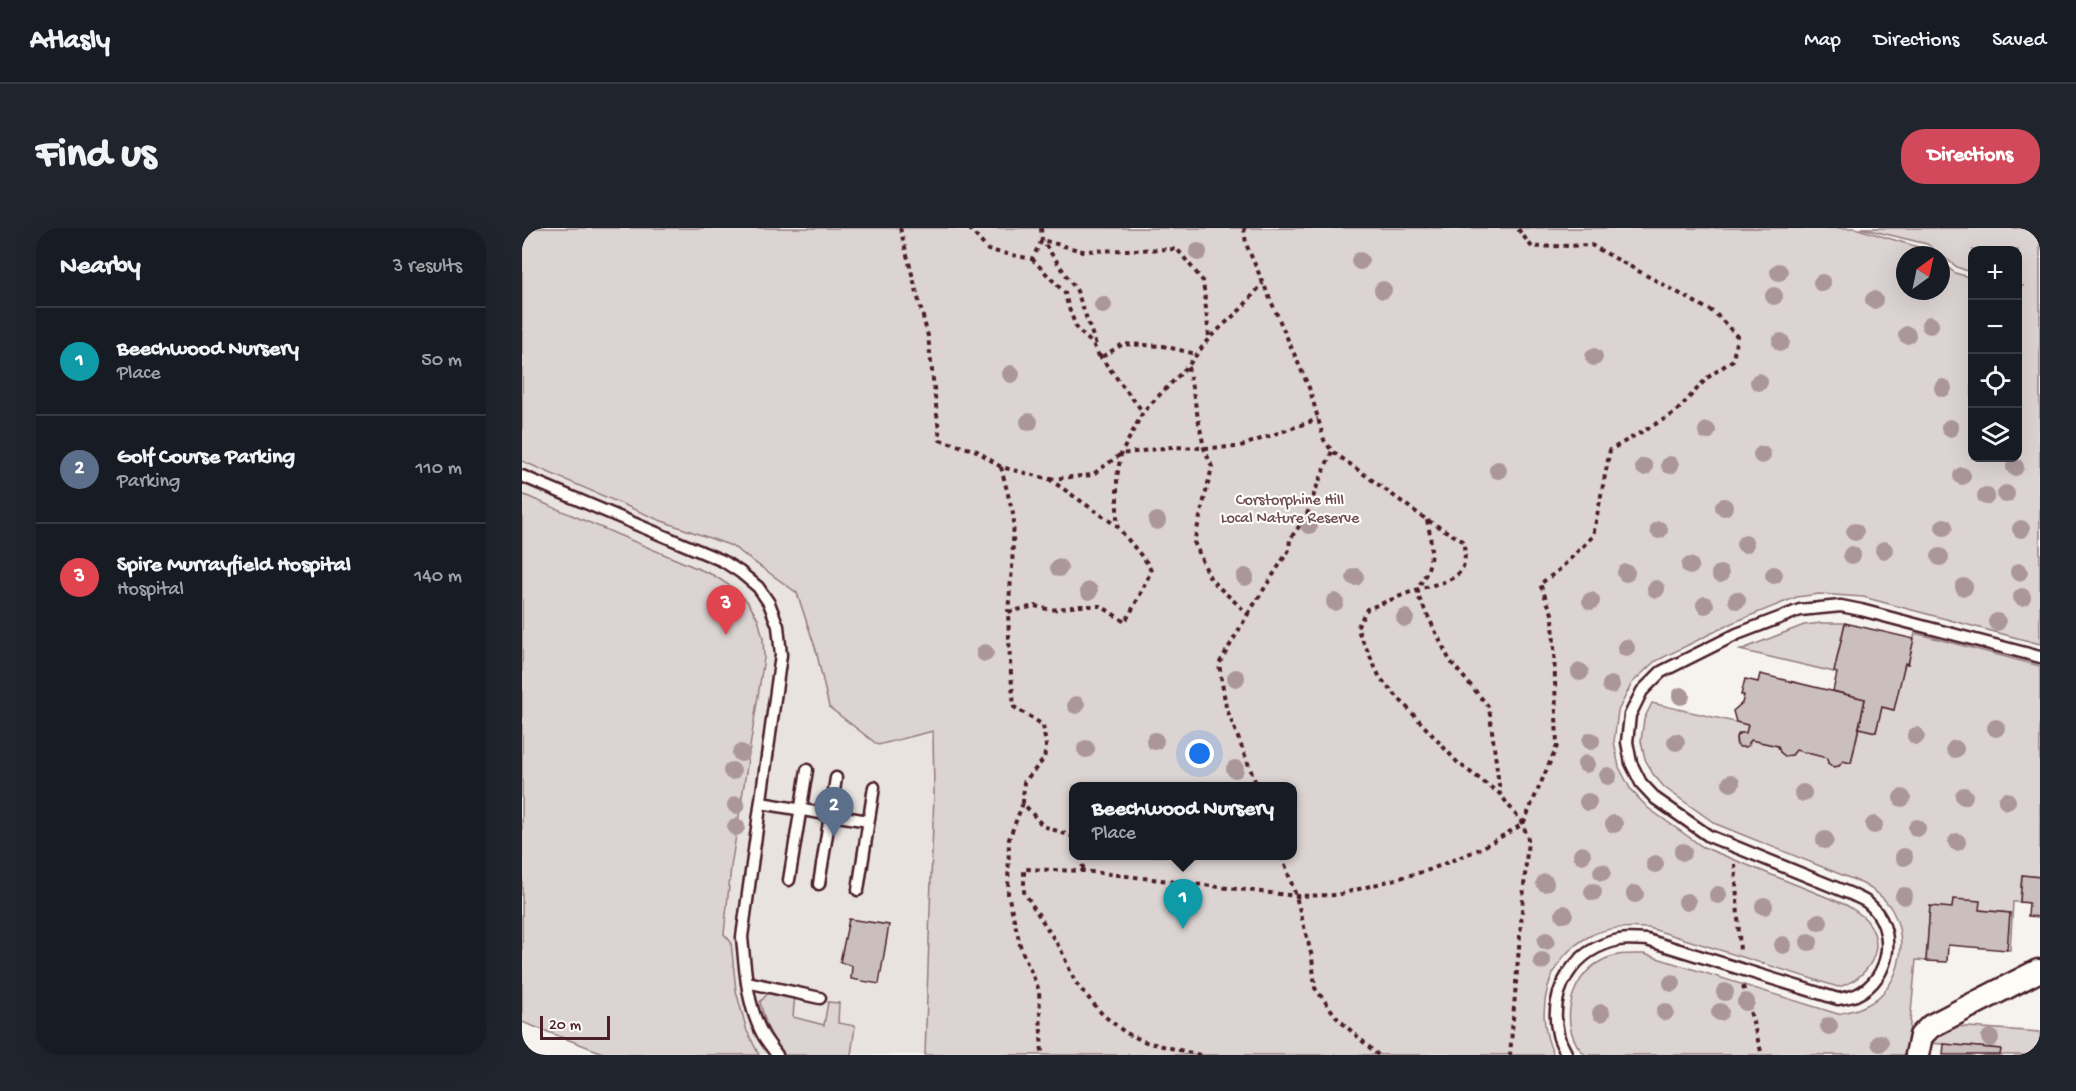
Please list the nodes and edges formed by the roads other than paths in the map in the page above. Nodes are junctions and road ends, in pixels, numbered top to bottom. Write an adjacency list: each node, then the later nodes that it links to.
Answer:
1 (522, 476): 6 (lane)
2 (2040, 657): 17 (lane)
3 (807, 770): 7 (lane)
4 (836, 778): 8 (lane)
5 (874, 787): 9 (lane)
6 (761, 803): 7 (lane); 14 (lane)
7 (802, 810): 8 (lane); 10 (lane)
8 (830, 815): 9 (lane); 11 (lane)
9 (868, 821): 12 (lane)
10 (789, 880)
11 (819, 884)
12 (858, 890)
13 (2038, 971): 18 (street)
14 (747, 982): 15 (lane); 16 (lane)
15 (820, 999)
16 (777, 1055)
17 (1568, 1055)
18 (1917, 1055)

